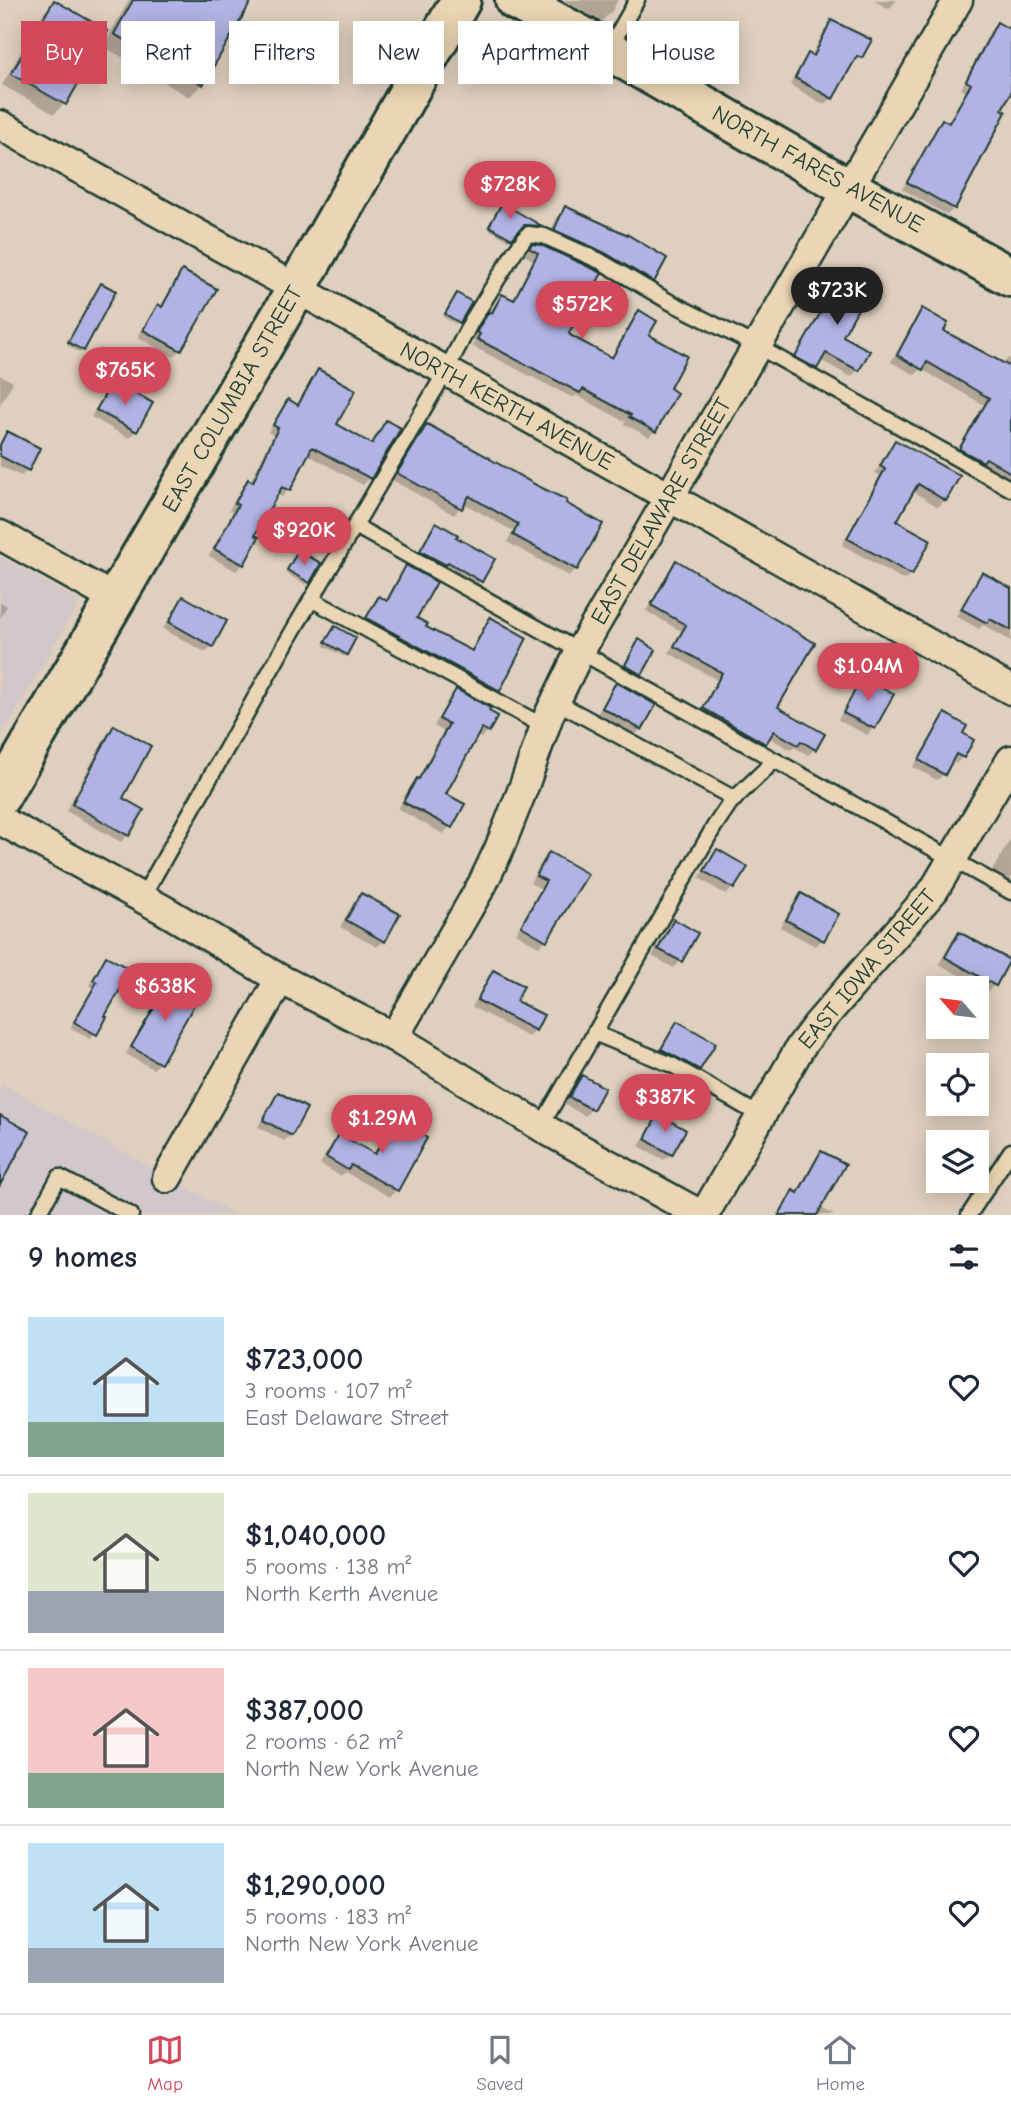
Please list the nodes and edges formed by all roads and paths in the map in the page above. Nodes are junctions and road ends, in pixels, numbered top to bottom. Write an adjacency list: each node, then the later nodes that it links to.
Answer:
1 (461, 0): 11 (main road, EAST COLUMBIA STREET)
2 (515, 0): 5 (main road, NORTH FARES AVENUE)
3 (638, 0): 6 (lane)
4 (958, 0): 9 (street, EAST DELAWARE STREET)
5 (554, 21)
6 (613, 42)
7 (613, 53): 9 (main road, NORTH FARES AVENUE)
8 (0, 125): 11 (street, NORTH KERTH AVENUE)
9 (848, 188): 10 (main road, NORTH FARES AVENUE); 12 (street, EAST DELAWARE STREET)
10 (1011, 277)
11 (297, 288): 13 (street, NORTH KERTH AVENUE); 18 (main road, EAST COLUMBIA STREET)
12 (757, 346): 13 (lane); 14 (lane); 15 (street, EAST DELAWARE STREET)
13 (446, 371): 15 (street, NORTH KERTH AVENUE); 16 (lane)
14 (1011, 489)
15 (670, 497): 20 (street, EAST DELAWARE STREET); 21 (street, NORTH KERTH AVENUE)
16 (355, 526): 19 (lane); 20 (lane)
17 (0, 535): 18 (street)
18 (115, 599): 26 (main road, EAST COLUMBIA STREET)
19 (311, 599): 23 (lane); 31 (lane)
20 (580, 651): 22 (street, EAST DELAWARE STREET); 25 (lane)
21 (1011, 690)
22 (555, 701): 23 (street, EAST DELAWARE STREET); 27 (lane)
23 (545, 727): 34 (street, EAST DELAWARE STREET)
24 (1011, 760): 29 (street, EAST IOWA STREET)
25 (774, 761): 27 (lane); 29 (lane)
26 (0, 797)
27 (735, 799): 33 (lane)
28 (0, 820): 31 (street)
29 (953, 860): 30 (lane); 35 (street, EAST IOWA STREET)
30 (1011, 892)
31 (142, 898): 32 (street)
32 (280, 979): 34 (street); 39 (street)
33 (594, 1033): 35 (lane); 36 (lane)
34 (394, 1037): 36 (street)
35 (761, 1116): 42 (street, EAST IOWA STREET)
36 (541, 1126): 42 (street)
37 (1011, 1151): 38 (lane)
38 (1006, 1169): 43 (lane)
39 (167, 1178)
40 (38, 1215): 41 (lane)
41 (131, 1215)
42 (702, 1215)
43 (969, 1215)

